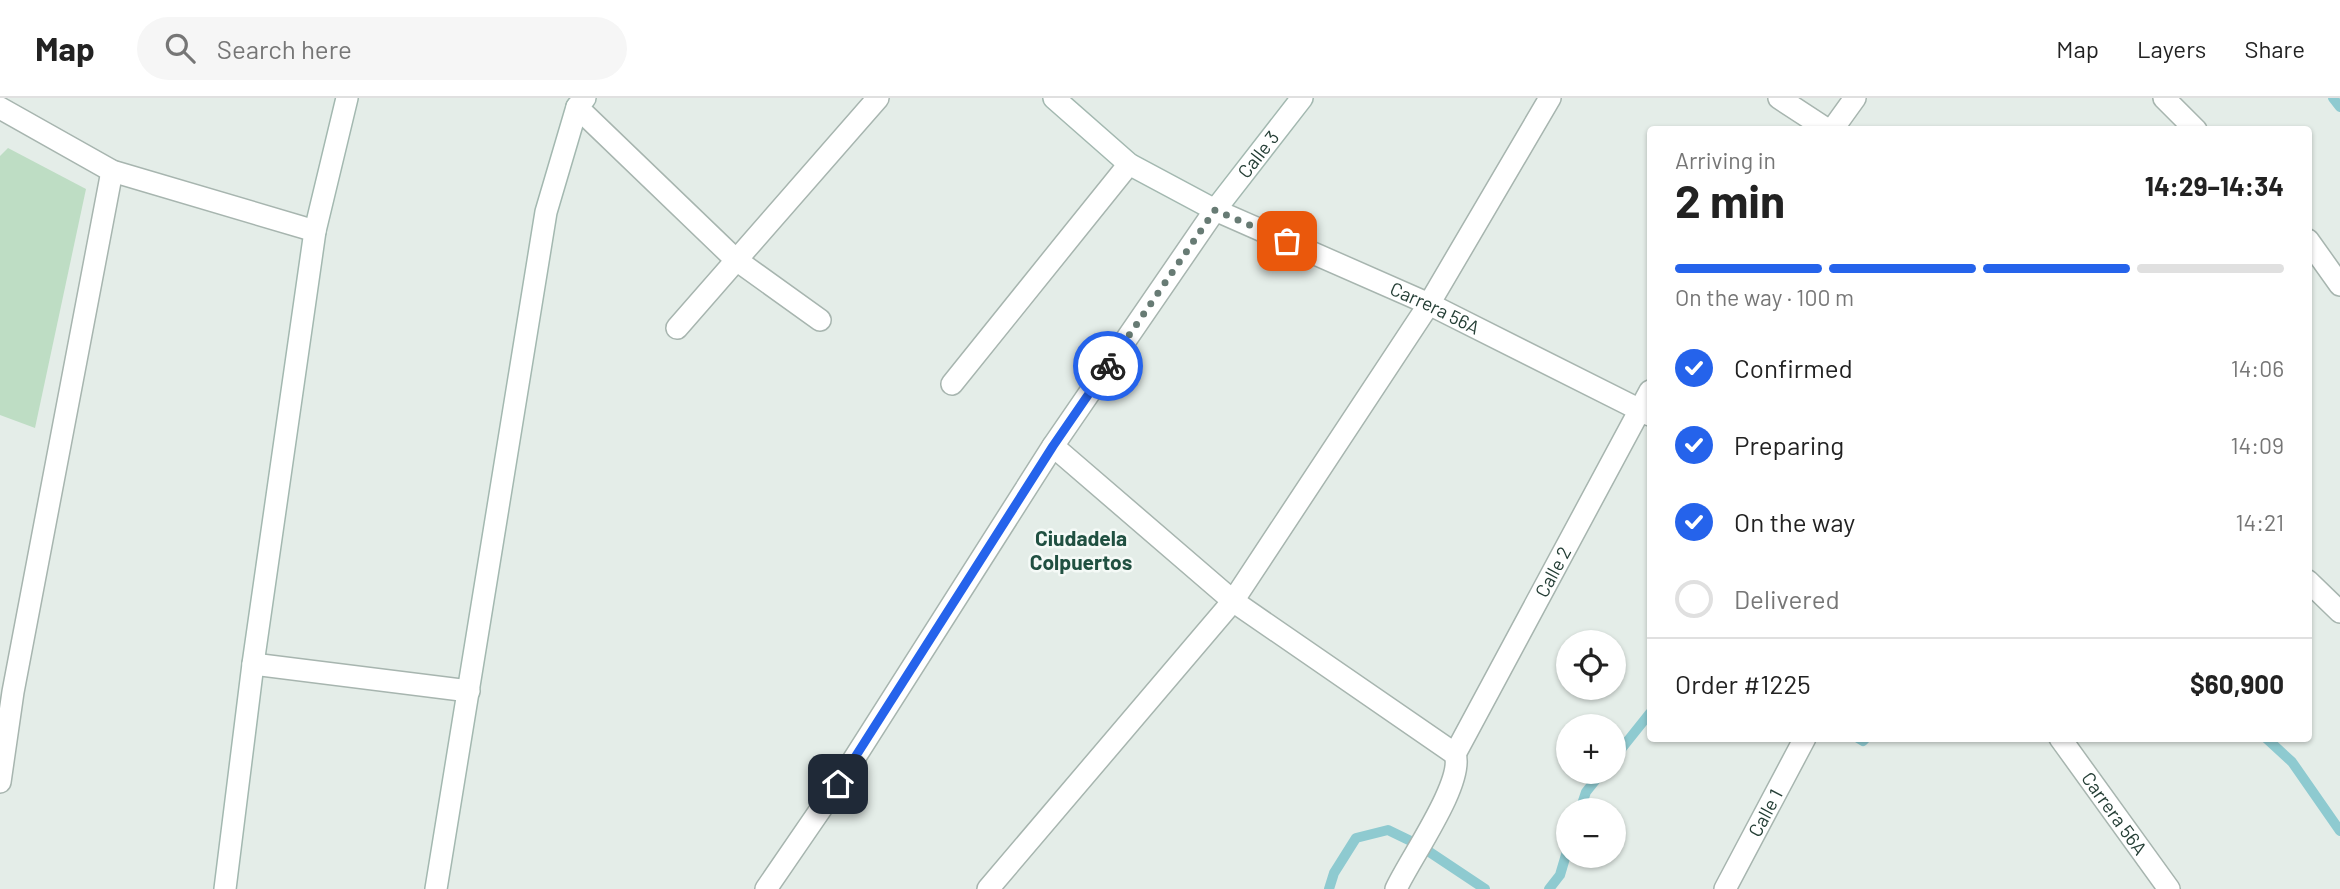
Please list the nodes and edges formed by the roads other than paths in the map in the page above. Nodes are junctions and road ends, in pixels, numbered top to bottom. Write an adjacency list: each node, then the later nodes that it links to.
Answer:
1 (347, 98): 17 (street)
2 (877, 98): 19 (street)
3 (1055, 98): 14 (street, Carrera 56A)
4 (1302, 98): 16 (street, Calle 3)
5 (1550, 98): 21 (street)
6 (1779, 98): 11 (street)
7 (1855, 98): 12 (street)
8 (2164, 98): 13 (street)
9 (581, 103): 19 (street); 31 (street)
10 (0, 108): 15 (street)
11 (1824, 126)
12 (1833, 126)
13 (2192, 126)
14 (1129, 164): 16 (street, Carrera 56A); 24 (street)
15 (112, 171): 17 (street); 35 (street)
16 (1215, 210): 21 (street, Carrera 56A); 26 (street, Calle 3)
17 (315, 231): 30 (street)
18 (2312, 246): 20 (street)
19 (735, 259): 22 (street); 23 (street)
20 (2340, 285)
21 (1429, 304): 25 (street, Carrera 56A); 28 (street)
22 (820, 320)
23 (677, 328)
24 (952, 384)
25 (1646, 405): 34 (street, Calle 2)
26 (1053, 446): 28 (street); 38 (street, Calle 3)
27 (2312, 585): 29 (street)
28 (1233, 601): 34 (street); 39 (street)
29 (2340, 612)
30 (253, 664): 31 (street); 36 (street)
31 (469, 691): 37 (street)
32 (1803, 742): 41 (street, Calle 1)
33 (2063, 742): 42 (street, Carrera 56A)
34 (1455, 754): 40 (street, Calle 2)
35 (0, 782)
36 (225, 889)
37 (436, 889)
38 (766, 889)
39 (988, 889)
40 (1396, 889)
41 (1725, 889)
42 (2169, 889)

